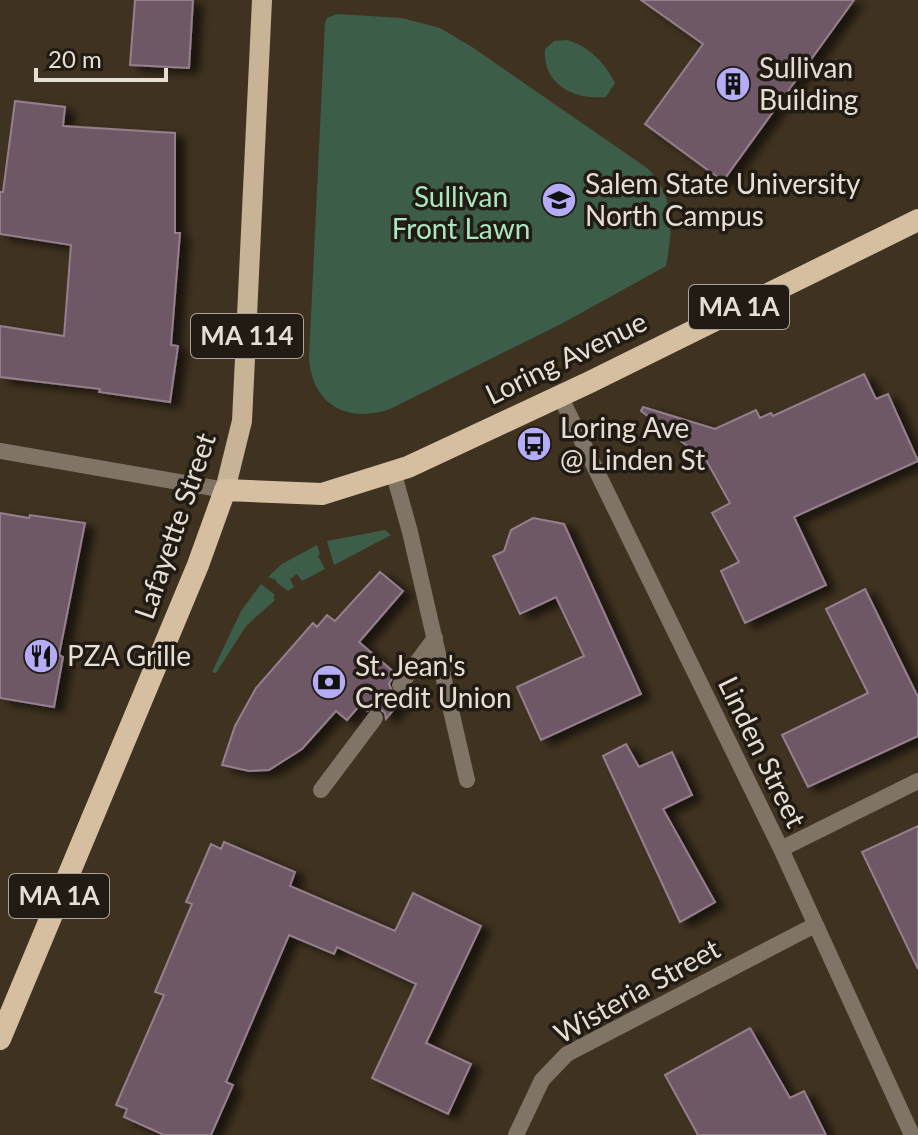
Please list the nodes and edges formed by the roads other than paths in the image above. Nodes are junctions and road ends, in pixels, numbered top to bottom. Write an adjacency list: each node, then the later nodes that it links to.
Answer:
1 (262, 0): 6 (main road, Lafayette Street / MA 114)
2 (918, 220): 3 (highway, Loring Avenue / MA 1A)
3 (560, 396): 5 (highway, Loring Avenue / MA 1A); 13 (street, Linden Street)
4 (0, 451): 6 (street)
5 (393, 471): 6 (highway, Loring Avenue / MA 1A); 7 (street)
6 (225, 490): 15 (highway, Lafayette Street / MA 1A)
7 (435, 638): 8 (street); 10 (street)
8 (400, 685)
9 (375, 718): 12 (street)
10 (467, 780)
11 (918, 781): 13 (street)
12 (321, 790)
13 (781, 849): 14 (street, Linden Street)
14 (815, 925): 16 (street, Wisteria Street); 17 (street, Linden Street)
15 (0, 1039)
16 (516, 1135)
17 (912, 1135)

